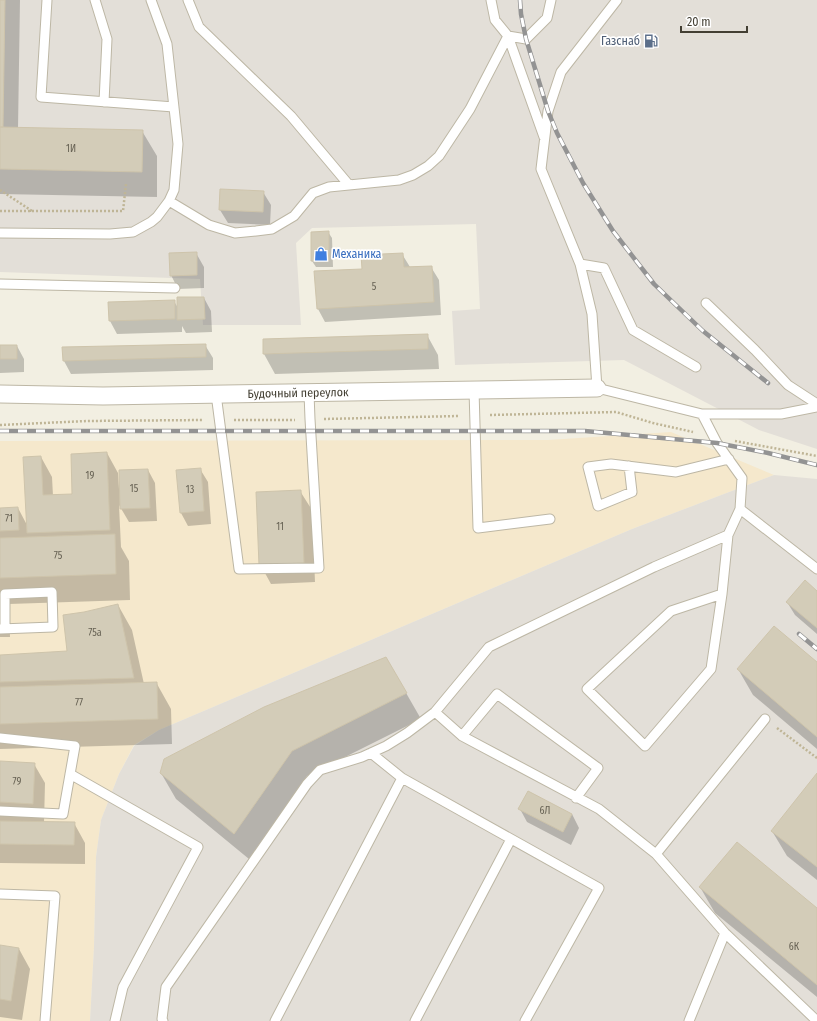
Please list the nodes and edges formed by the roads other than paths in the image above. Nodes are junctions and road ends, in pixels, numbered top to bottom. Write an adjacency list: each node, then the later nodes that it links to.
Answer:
1 (47, 0): 9 (lane)
2 (95, 0): 9 (lane)
3 (151, 0): 10 (lane)
4 (188, 0): 12 (lane)
5 (491, 0): 8 (lane)
6 (551, 0): 8 (lane)
7 (617, 0): 11 (lane)
8 (508, 36): 11 (lane); 12 (lane)
9 (104, 102): 10 (lane)
10 (174, 107): 13 (lane)
11 (545, 138): 15 (lane)
12 (349, 185): 13 (lane)
13 (169, 201): 14 (lane)
14 (0, 233)
15 (580, 264): 19 (lane); 20 (lane)
16 (0, 284): 17 (lane)
17 (175, 288)
18 (706, 303): 25 (lane)
19 (696, 367)
20 (597, 388): 21 (street, Будочный переулок); 26 (lane)
21 (474, 390): 22 (street, Будочный переулок); 30 (lane)
22 (309, 393): 24 (street, Будочный переулок); 24 (lane)
23 (0, 394): 24 (street, Будочный переулок)
24 (216, 394)
25 (817, 405): 26 (lane)
26 (702, 414): 27 (lane)
27 (729, 459): 28 (lane); 29 (lane)
28 (629, 466): 28 (lane)
29 (740, 510): 31 (lane); 32 (lane)
30 (550, 519)
31 (728, 535): 33 (lane); 35 (lane)
32 (817, 569)
33 (722, 594): 33 (lane)
34 (2, 629): 34 (lane)
35 (435, 712): 37 (lane); 39 (lane)
36 (765, 719): 45 (lane)
37 (462, 736): 42 (lane); 42 (lane)
38 (0, 738): 40 (lane)
39 (371, 753): 41 (lane); 50 (lane)
40 (70, 774): 43 (lane); 49 (lane)
41 (402, 778): 44 (lane); 51 (lane)
42 (576, 798): 45 (lane)
43 (0, 811)
44 (511, 839): 52 (lane); 53 (lane)
45 (656, 854): 47 (lane)
46 (0, 894): 48 (lane)
47 (725, 933): 54 (lane); 55 (lane)
48 (45, 1021)
49 (115, 1021)
50 (163, 1021)
51 (275, 1021)
52 (415, 1021)
53 (525, 1021)
54 (689, 1021)
55 (817, 1021)

